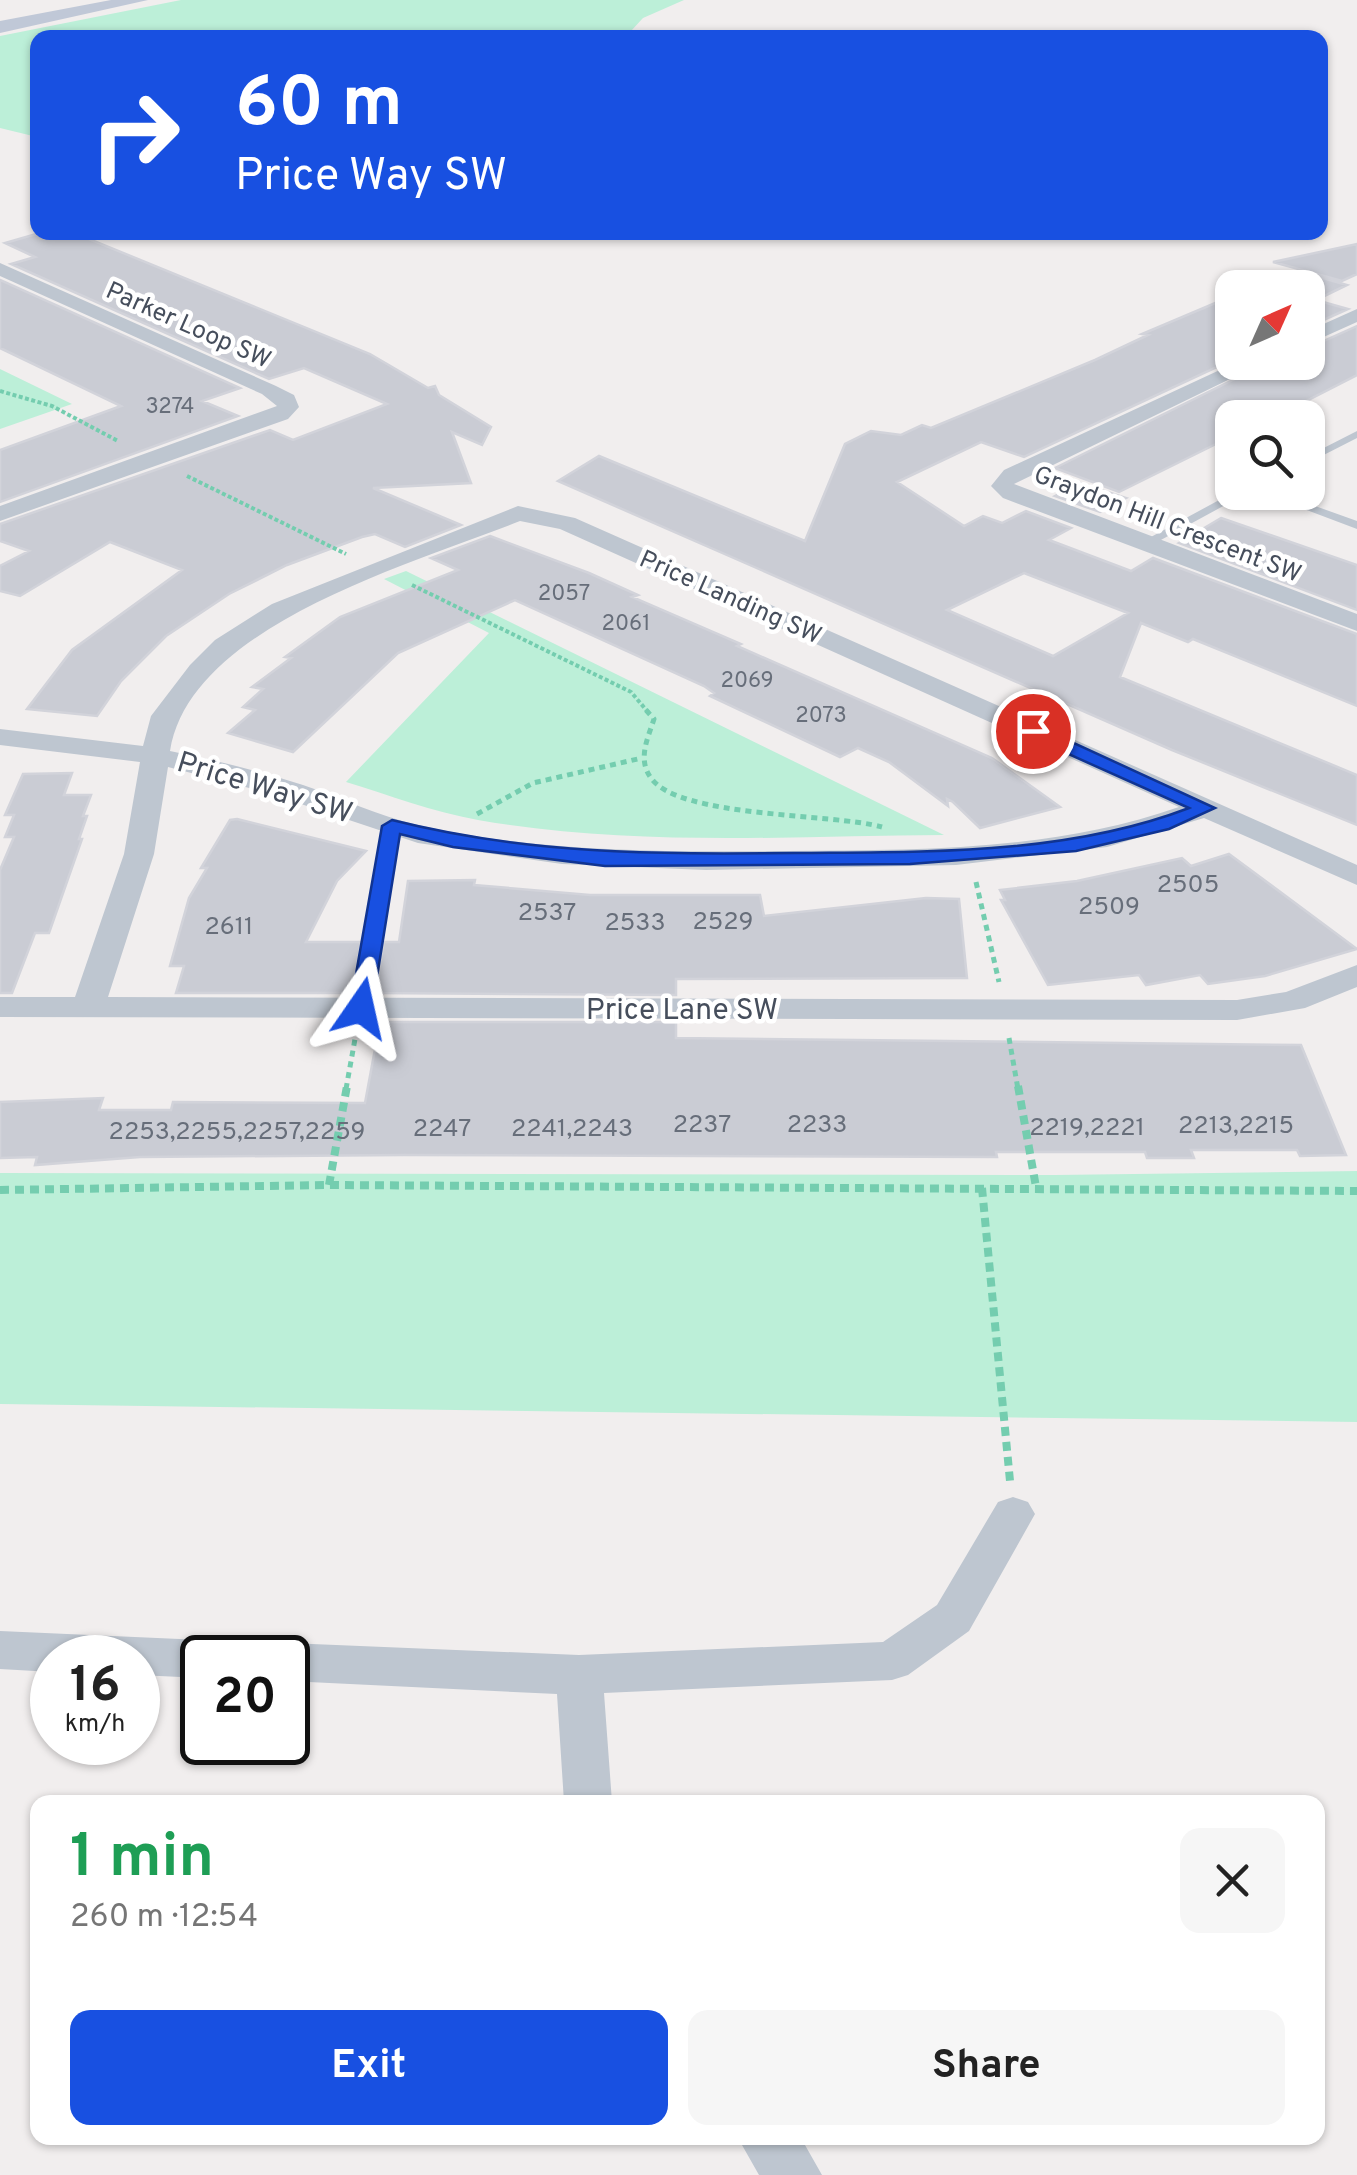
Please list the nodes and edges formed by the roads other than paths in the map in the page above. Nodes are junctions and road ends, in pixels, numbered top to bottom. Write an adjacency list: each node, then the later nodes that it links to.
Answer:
1 (109, 0): 3 (main road)
2 (139, 0): 3 (main road)
3 (0, 24)
4 (0, 269): 12 (street, Parker Loop SW)
5 (1357, 315): 6 (street)
6 (1325, 330)
7 (1216, 380): 14 (street, Graydon Hill Crescent SW)
8 (1357, 434): 9 (lane)
9 (1325, 451)
10 (1215, 507): 14 (lane)
11 (1316, 510): 13 (lane)
12 (0, 514)
13 (1357, 524)
14 (1144, 544): 15 (street, Graydon Hill Crescent SW)
15 (1357, 623)
16 (0, 736): 17 (street, Price Way SW)
17 (153, 754): 18 (street, Price Landing SW); 19 (street, Price Way SW); 23 (street, Price Landing SW)
18 (1206, 808): 19 (street, Price Way SW); 20 (street, Price Landing SW)
19 (392, 826): 24 (lane)
20 (1357, 876)
21 (1357, 975): 24 (street, Price Lane SW)
22 (0, 1006): 23 (street, Price Lane SW)
23 (88, 1007): 24 (street, Price Lane SW)
24 (361, 1008)
25 (1013, 1514): 29 (street)
26 (0, 1650): 27 (street)
27 (180, 1658)
28 (310, 1663): 29 (street)
29 (579, 1676): 30 (street)
30 (588, 1795)
31 (771, 2145): 32 (street)
32 (794, 2175)

